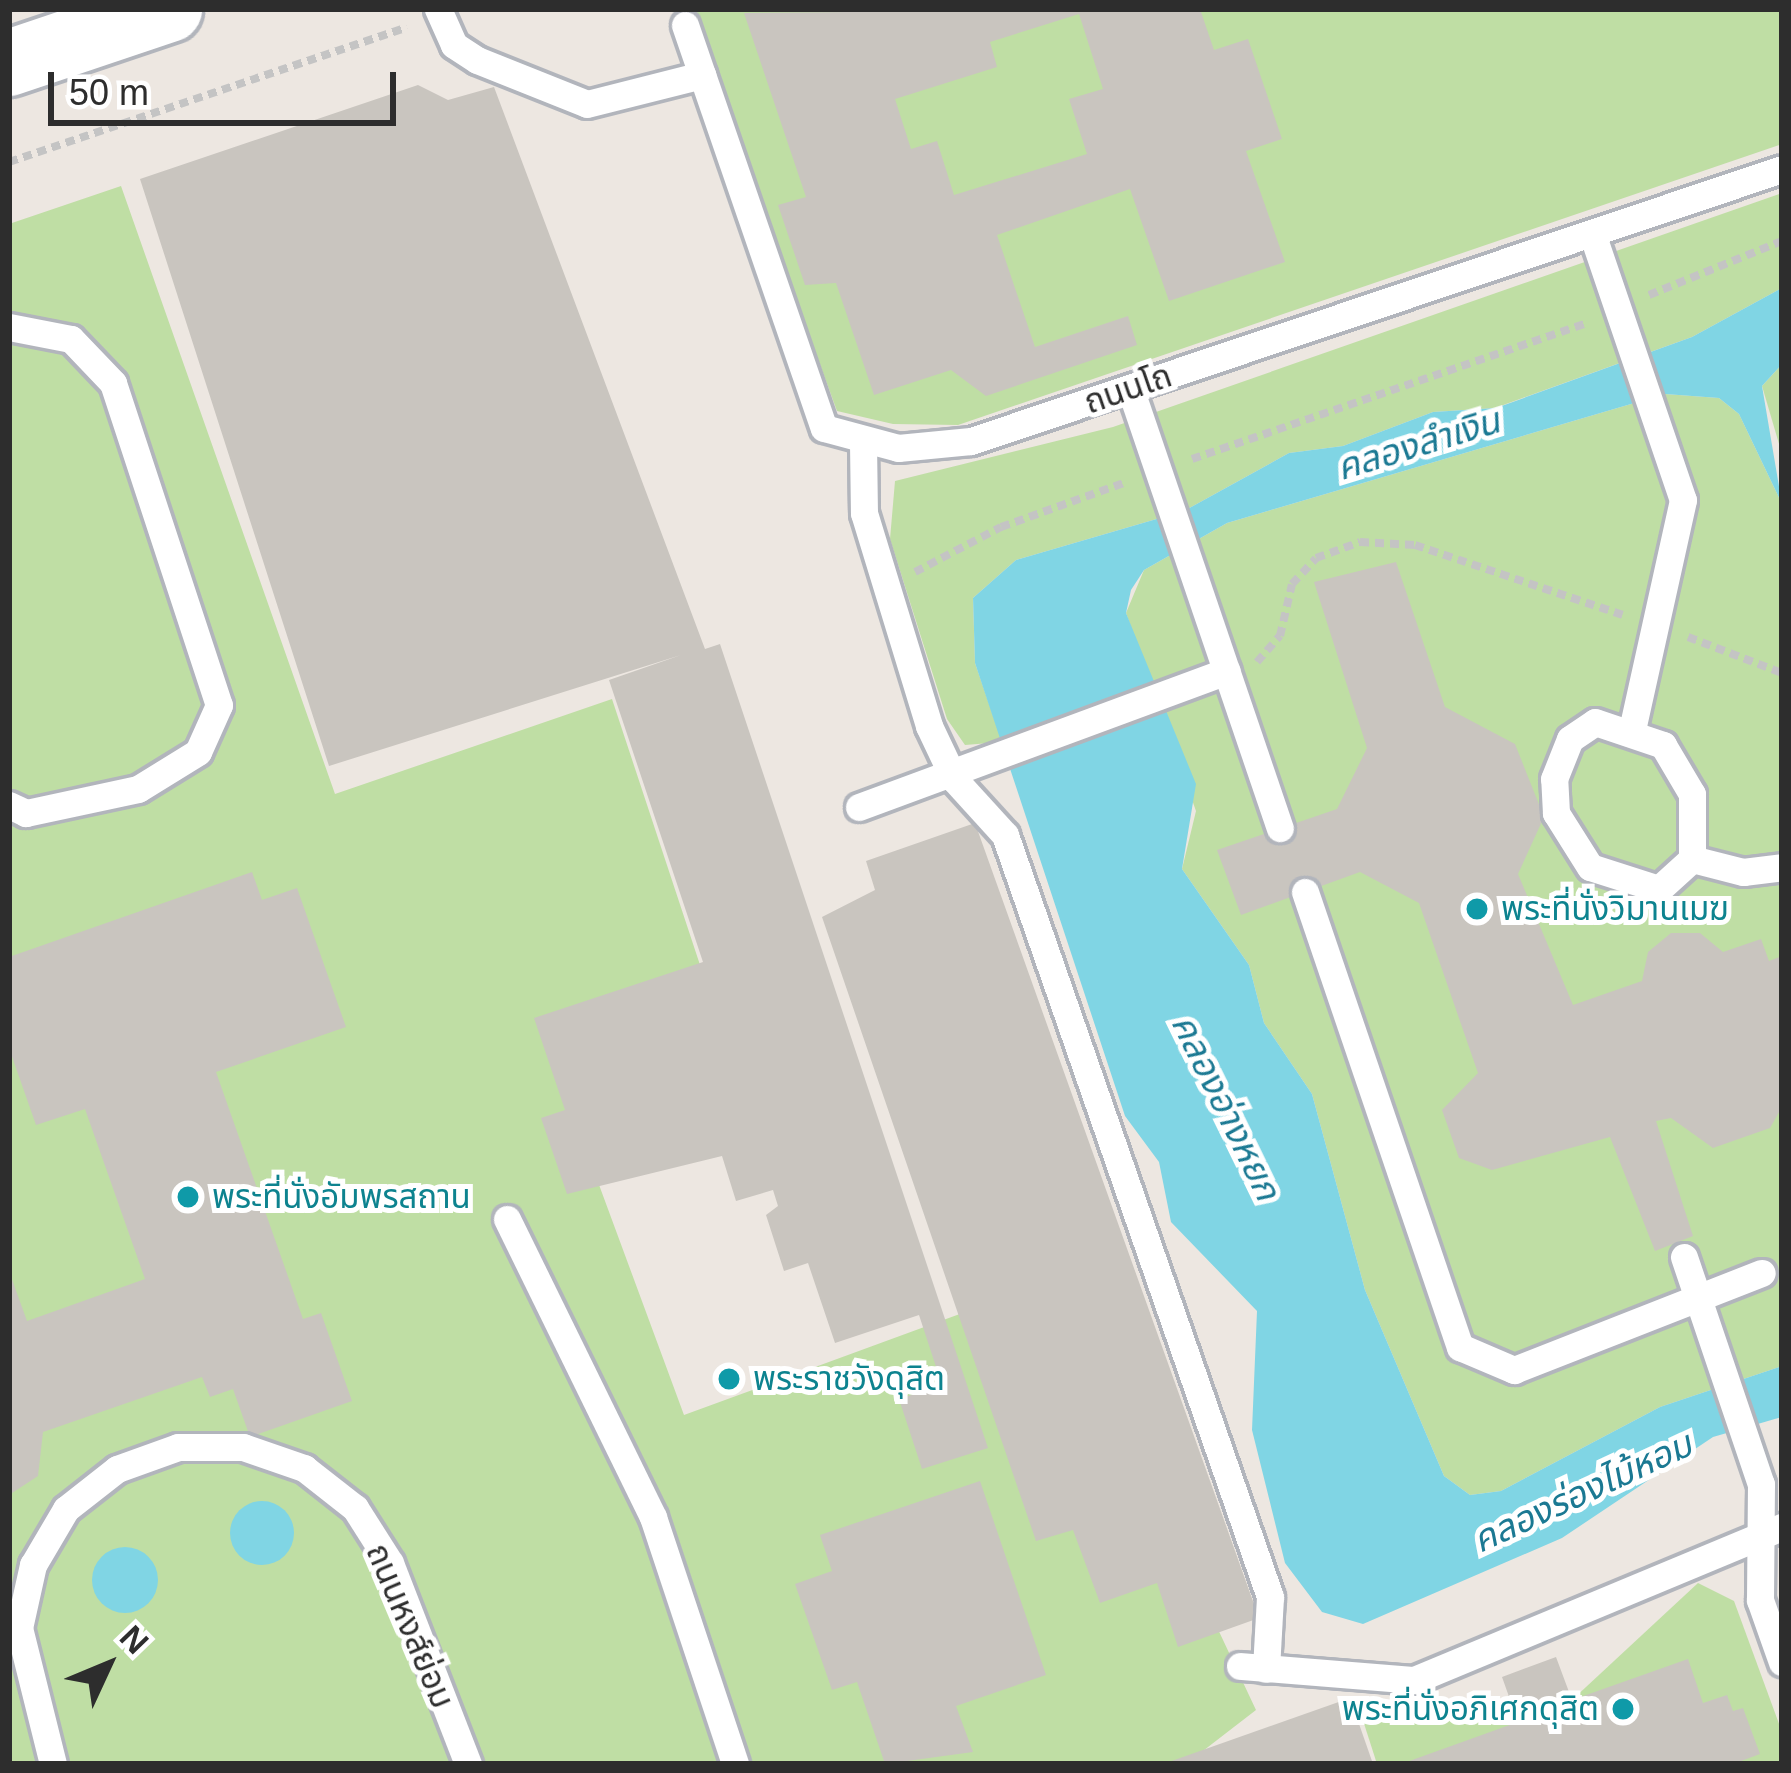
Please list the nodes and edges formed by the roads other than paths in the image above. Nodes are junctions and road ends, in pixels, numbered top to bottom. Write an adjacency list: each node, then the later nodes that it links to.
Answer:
1 (169, 9): 4 (main road)
2 (440, 12): 5 (lane)
3 (685, 25): 5 (lane)
4 (9, 63)
5 (702, 75): 10 (lane)
6 (1782, 169): 7 (lane, ถนนโถ)
7 (1592, 233): 9 (lane, ถนนโถ); 12 (lane)
8 (9, 327): 14 (lane)
9 (1130, 388): 10 (lane, ถนนโถ); 11 (lane)
10 (863, 443): 13 (lane)
11 (1227, 671): 13 (lane); 16 (lane)
12 (1633, 726): 17 (lane); 17 (lane)
13 (950, 774): 15 (lane); 24 (lane)
14 (9, 805)
15 (859, 807)
16 (1280, 828)
17 (1692, 859): 18 (lane)
18 (1782, 867)
19 (1305, 892): 23 (lane)
20 (507, 1219): 28 (lane)
21 (1684, 1257): 23 (lane)
22 (1762, 1273): 23 (lane)
23 (1698, 1298): 24 (lane)
24 (1770, 1534): 25 (lane)
25 (1782, 1662)
26 (53, 1764): 27 (lane, ถนนหงส์ย่อม)
27 (468, 1764)
28 (735, 1764)

